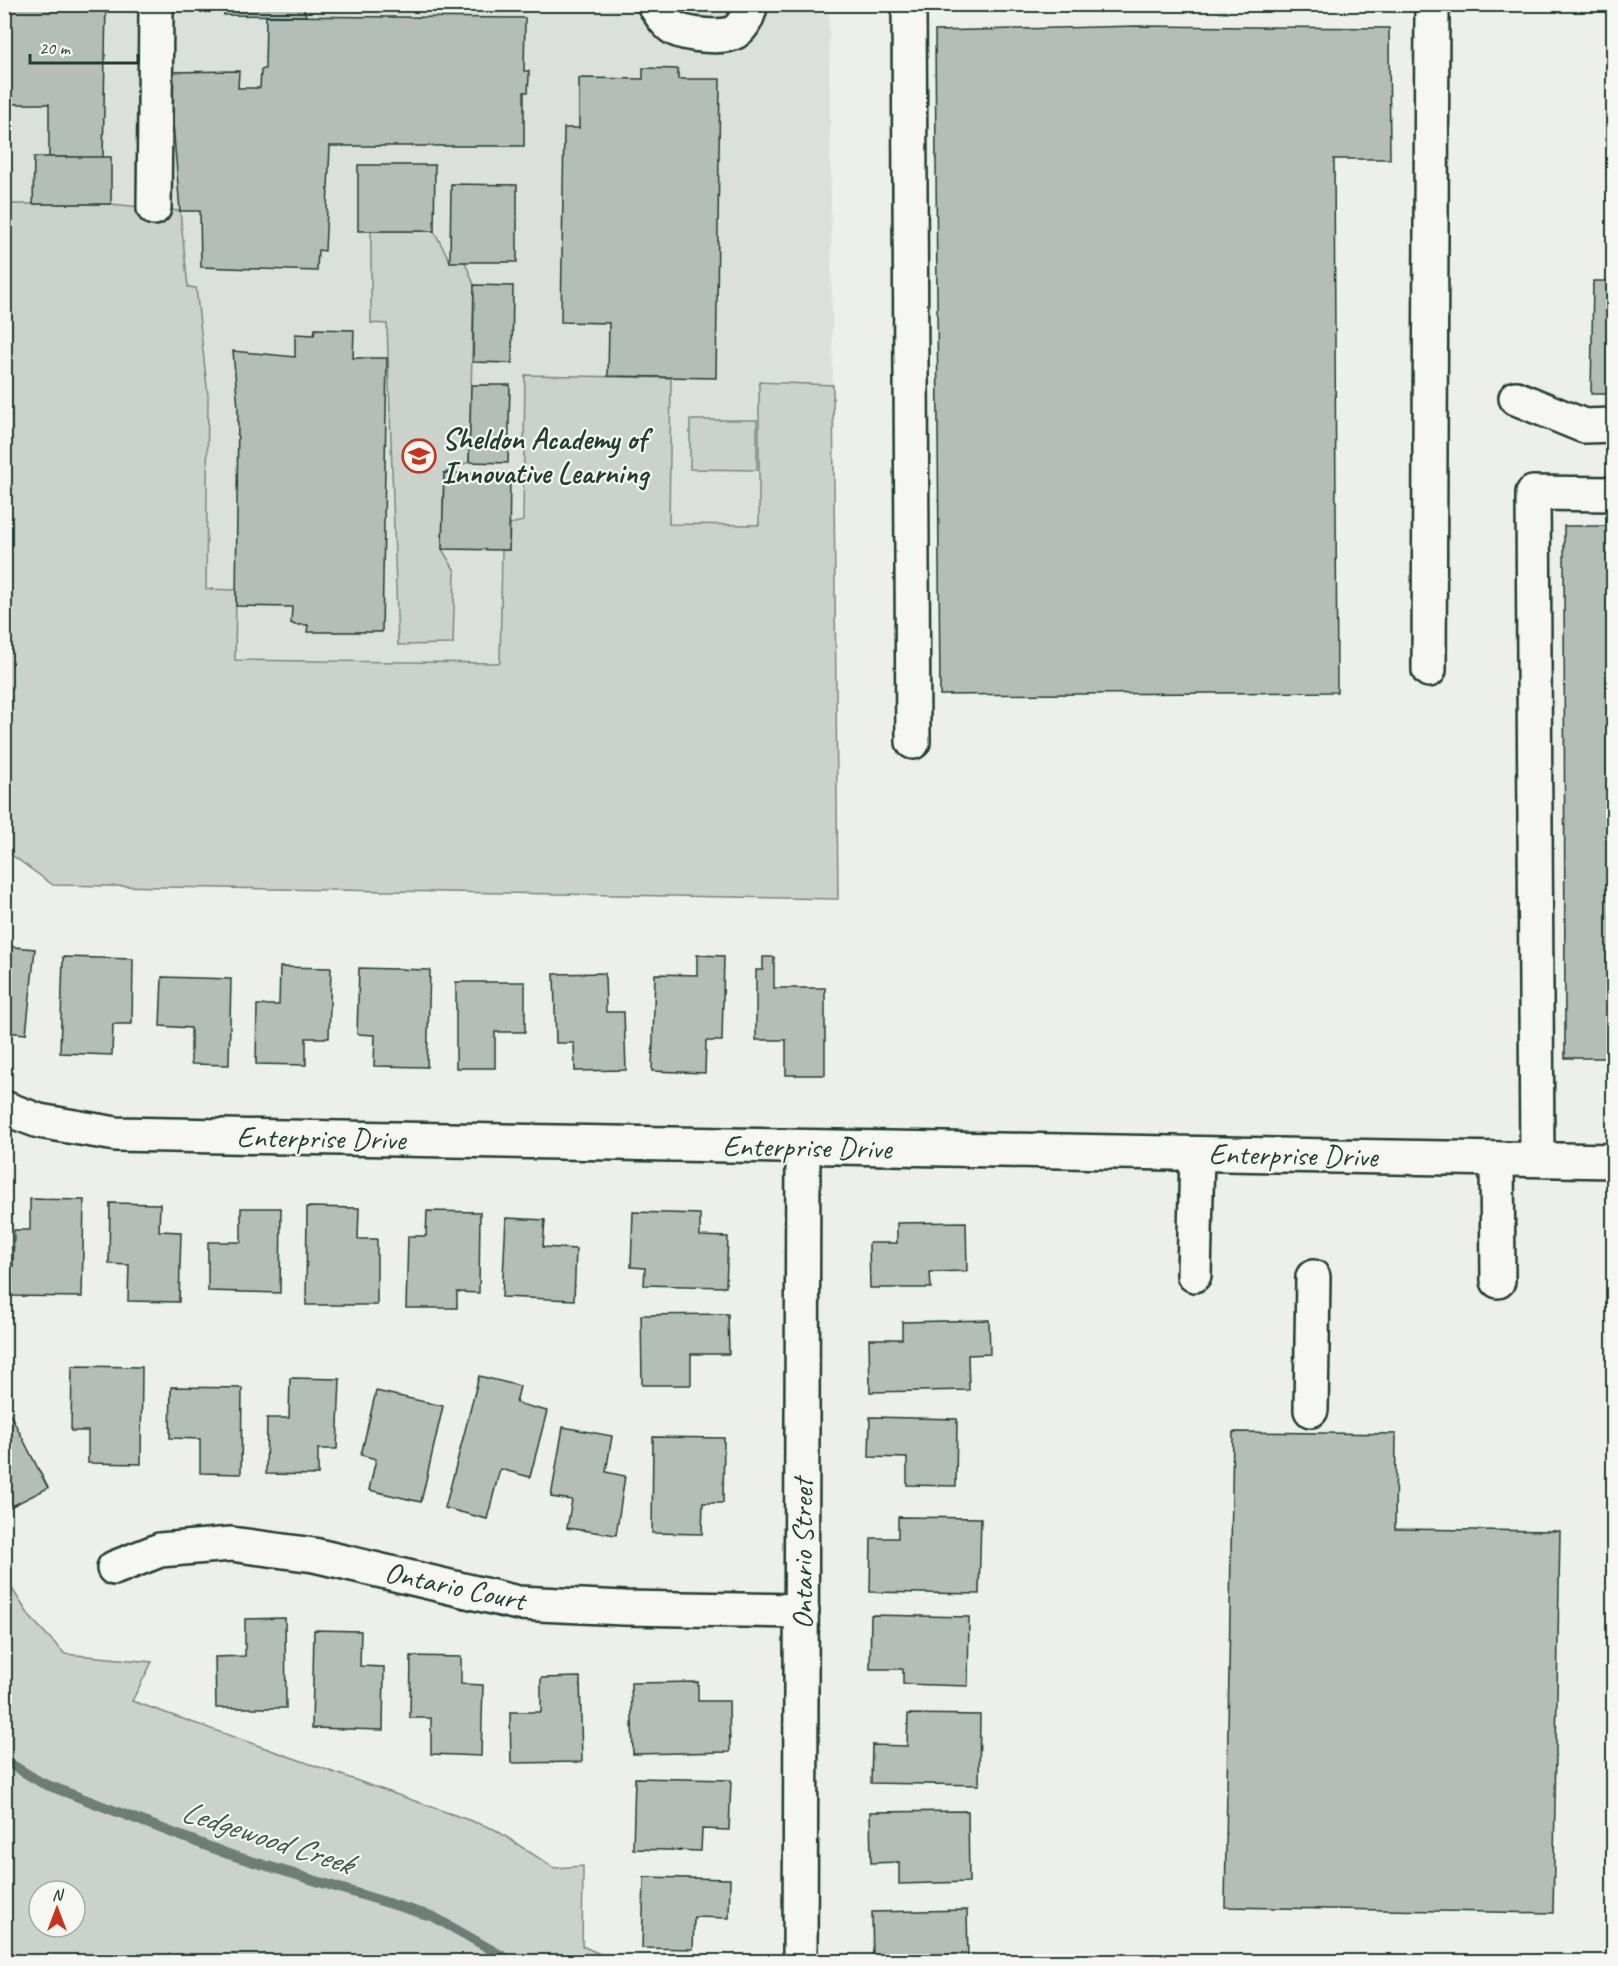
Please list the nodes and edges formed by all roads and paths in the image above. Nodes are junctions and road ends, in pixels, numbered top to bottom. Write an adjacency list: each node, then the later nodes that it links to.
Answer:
1 (158, 4): 6 (street)
2 (654, 4): 3 (street)
3 (751, 4)
4 (909, 4): 11 (street)
5 (1432, 4): 10 (street)
6 (154, 208)
7 (1516, 398): 8 (street)
8 (1614, 425)
9 (1614, 494): 16 (street)
10 (1429, 670)
11 (913, 742)
12 (4, 1108): 13 (street, Enterprise Drive)
13 (803, 1147): 14 (street, Enterprise Drive); 23 (street, Ontario Street)
14 (1197, 1154): 15 (street, Enterprise Drive); 18 (street)
15 (1497, 1159): 16 (street, Enterprise Drive); 20 (street)
16 (1537, 1159): 17 (street, Enterprise Drive)
17 (1614, 1161)
18 (1194, 1275)
19 (1313, 1277): 21 (street)
20 (1498, 1281)
21 (1311, 1410)
22 (114, 1568): 23 (street, Ontario Court)
23 (802, 1611): 24 (street, Ontario Street)
24 (800, 1962)

